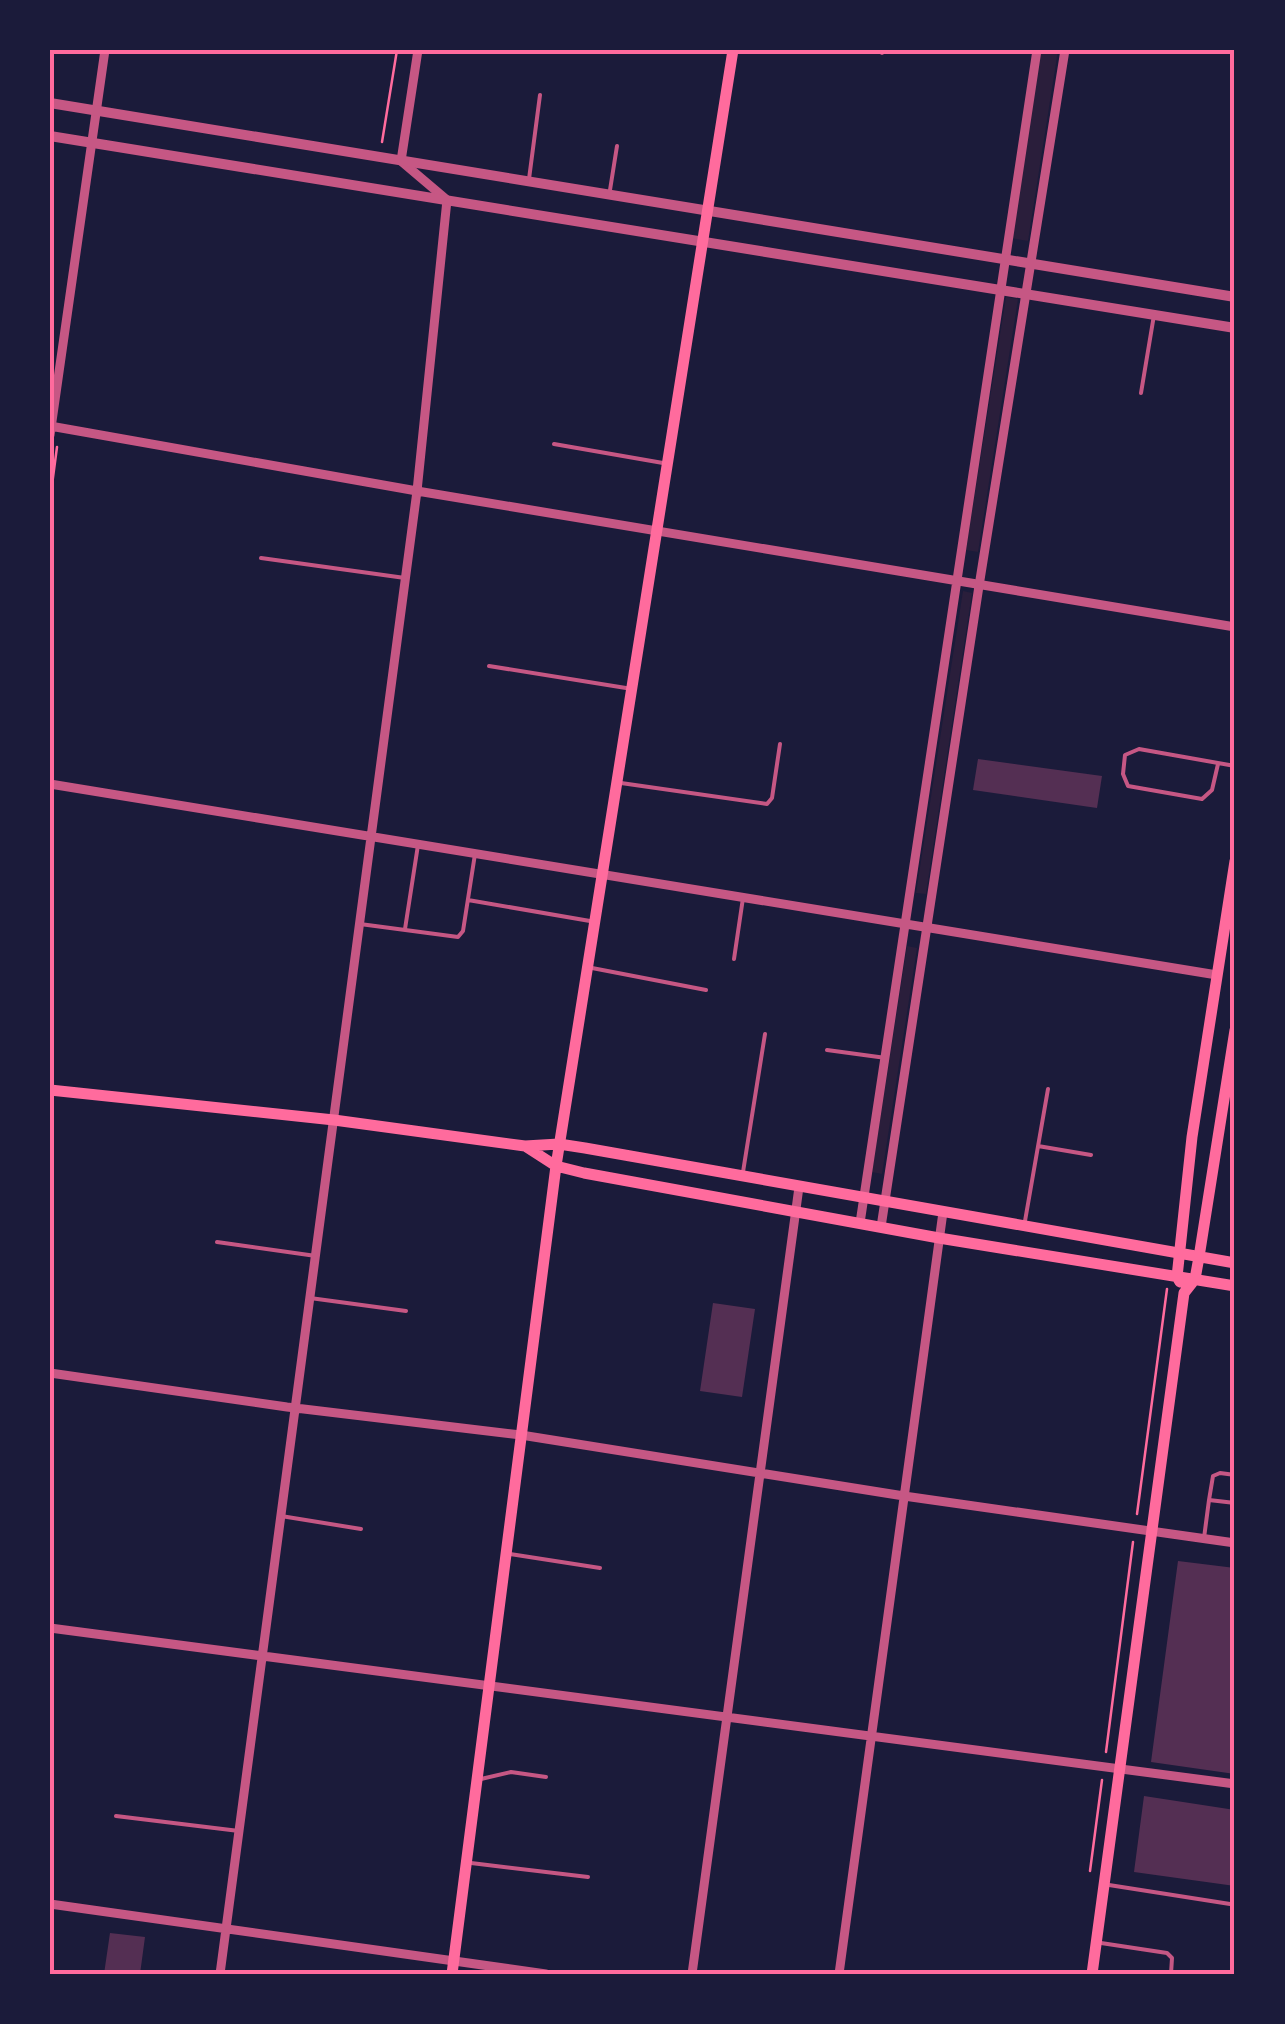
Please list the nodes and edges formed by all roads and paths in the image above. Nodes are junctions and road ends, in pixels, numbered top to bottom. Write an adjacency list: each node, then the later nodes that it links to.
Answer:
1 (105, 50): 8 (street)
2 (418, 50): 12 (street)
3 (732, 50): 16 (main road)
4 (1037, 50): 18 (street)
5 (1065, 50): 19 (street)
6 (540, 95): 13 (lane)
7 (50, 104): 8 (street)
8 (95, 111): 10 (street); 12 (street)
9 (50, 136): 10 (street)
10 (90, 142): 15 (street); 26 (street)
11 (617, 146): 14 (lane)
12 (401, 161): 13 (street); 15 (street)
13 (529, 182): 14 (street)
14 (609, 195): 16 (street)
15 (447, 200): 17 (street); 30 (street)
16 (707, 211): 17 (main road); 18 (street)
17 (702, 242): 20 (street); 29 (main road)
18 (1005, 260): 19 (street); 20 (street)
19 (1030, 264): 21 (street); 22 (street)
20 (1000, 290): 21 (street); 34 (street)
21 (1026, 294): 23 (street); 35 (street)
22 (1235, 297)
23 (1154, 315): 24 (street); 25 (lane)
24 (1235, 328)
25 (1141, 392)
26 (51, 426): 27 (street); 30 (street)
27 (50, 435)
28 (554, 444): 29 (lane)
29 (667, 464): 31 (main road)
30 (417, 491): 31 (street); 33 (street)
31 (656, 532): 34 (street); 38 (main road)
32 (261, 558): 33 (lane)
33 (405, 578): 44 (street)
34 (958, 582): 35 (street); 53 (street)
35 (979, 586): 36 (street); 54 (street)
36 (1235, 627)
37 (488, 666): 38 (lane)
38 (631, 689): 42 (main road)
39 (780, 744): 42 (lane)
40 (1218, 764): 40 (lane); 41 (lane)
41 (1235, 766)
42 (616, 782): 48 (main road)
43 (50, 784): 44 (street)
44 (371, 837): 45 (street); 52 (street)
45 (418, 845): 46 (street); 55 (lane)
46 (475, 854): 48 (street); 50 (lane)
47 (1235, 861): 58 (main road)
48 (602, 875): 49 (street); 51 (main road)
49 (743, 898): 53 (street); 56 (lane)
50 (468, 900): 51 (lane); 55 (lane)
51 (594, 922): 57 (main road)
52 (360, 924): 55 (lane); 66 (street)
53 (906, 926): 54 (street); 63 (street)
54 (925, 928): 58 (street); 75 (street)
55 (405, 930)
56 (734, 959)
57 (587, 967): 59 (lane); 67 (main road)
58 (1217, 975): 83 (main road)
59 (706, 990)
60 (1235, 1030): 85 (main road)
61 (765, 1034): 72 (lane)
62 (827, 1050): 63 (lane)
63 (886, 1058): 74 (street)
64 (50, 1090): 66 (main road)
65 (1048, 1090): 69 (lane)
66 (334, 1120): 68 (main road); 84 (street)
67 (559, 1144): 68 (main road); 71 (main road); 72 (main road)
68 (524, 1146): 71 (main road)
69 (1038, 1146): 70 (lane); 79 (lane)
70 (1091, 1154)
71 (556, 1166): 76 (main road); 95 (main road)
72 (742, 1176): 73 (main road)
73 (798, 1186): 74 (main road); 76 (street)
74 (864, 1198): 75 (main road); 78 (street)
75 (885, 1202): 77 (main road); 80 (street)
76 (795, 1212): 78 (main road); 96 (street)
77 (942, 1212): 79 (main road); 81 (street)
78 (860, 1223): 80 (main road)
79 (1024, 1226): 83 (main road)
80 (881, 1227): 81 (main road)
81 (939, 1238): 87 (main road); 98 (street)
82 (217, 1242): 84 (lane)
83 (1180, 1253): 85 (main road); 87 (main road)
84 (316, 1256): 91 (street)
85 (1200, 1256): 86 (main road); 88 (main road)
86 (1235, 1263)
87 (1173, 1276): 88 (main road); 90 (main road); 102 (path)
88 (1195, 1280): 89 (main road); 90 (main road)
89 (1235, 1286)
90 (1184, 1294): 104 (main road)
91 (310, 1298): 92 (lane); 94 (street)
92 (406, 1312)
93 (50, 1372): 94 (street)
94 (296, 1408): 95 (street); 101 (street)
95 (521, 1435): 96 (street); 107 (main road)
96 (760, 1473): 98 (street); 112 (street)
97 (1235, 1475): 99 (lane)
98 (904, 1496): 102 (street); 113 (street)
99 (1210, 1500): 100 (lane); 105 (lane)
100 (1235, 1504)
101 (281, 1516): 103 (lane); 110 (street)
102 (1135, 1528): 104 (street); 114 (path)
103 (362, 1529)
104 (1152, 1530): 105 (street); 115 (main road)
105 (1204, 1538): 106 (street)
106 (1235, 1543)
107 (506, 1554): 108 (lane); 111 (main road)
108 (600, 1568)
109 (50, 1628): 110 (street)
110 (262, 1656): 111 (street); 120 (street)
111 (489, 1685): 112 (street); 117 (main road)
112 (727, 1715): 113 (street); 132 (street)
113 (872, 1736): 114 (street); 133 (street)
114 (1104, 1766): 115 (street); 123 (path)
115 (1120, 1768): 118 (street); 124 (main road)
116 (546, 1777): 117 (lane)
117 (476, 1780): 121 (main road)
118 (1235, 1784)
119 (116, 1816): 120 (lane)
120 (239, 1831): 127 (street)
121 (466, 1862): 122 (lane); 129 (main road)
122 (588, 1877)
123 (1089, 1879)
124 (1104, 1884): 126 (lane); 128 (main road)
125 (50, 1904): 127 (street)
126 (1230, 1904)
127 (226, 1930): 129 (street); 130 (street)
128 (1096, 1942): 134 (main road); 135 (lane)
129 (452, 1968): 131 (street)
130 (220, 1974)
131 (546, 1974)
132 (692, 1974)
133 (840, 1974)
134 (1092, 1974)
135 (1171, 1974)

